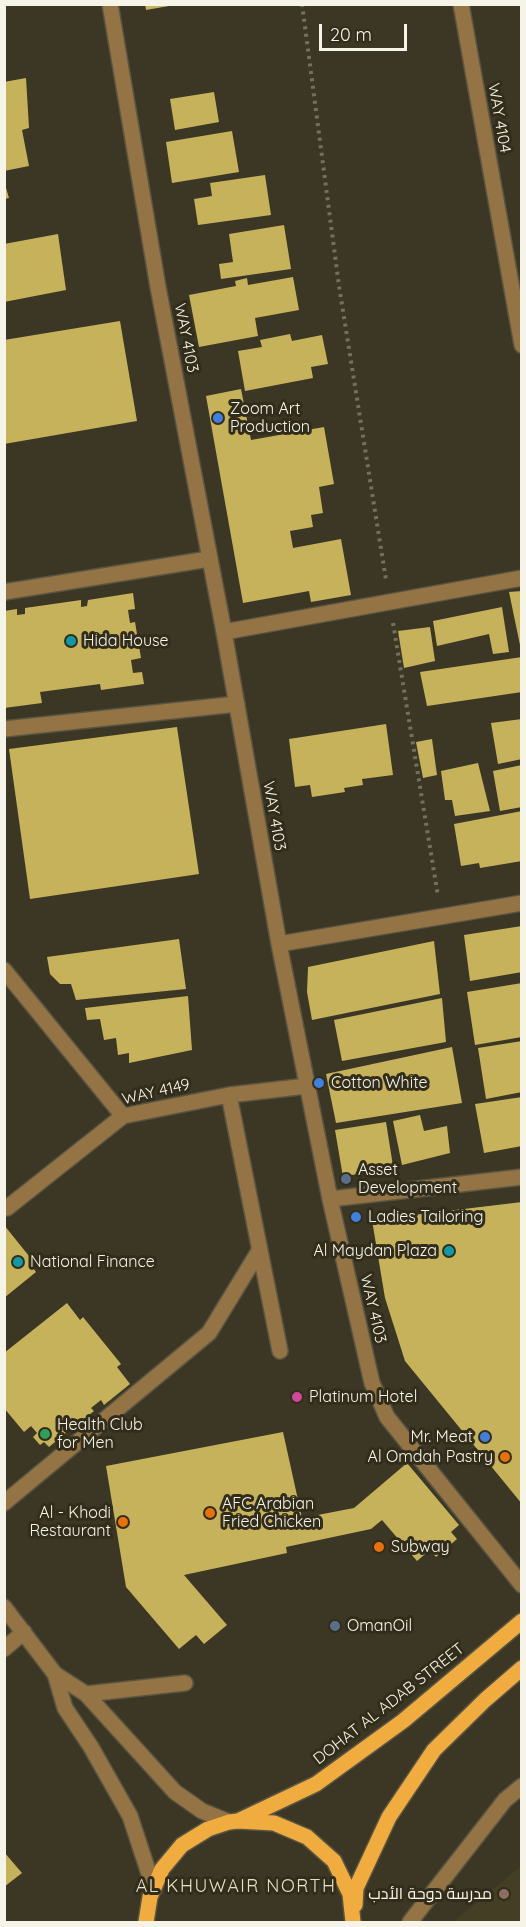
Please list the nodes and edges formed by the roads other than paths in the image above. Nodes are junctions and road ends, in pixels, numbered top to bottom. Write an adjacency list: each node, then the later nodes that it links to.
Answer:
1 (110, 4): 4 (street, WAY 4103)
2 (461, 4): 3 (street, WAY 4104)
3 (522, 345)
4 (209, 559): 6 (street); 7 (street, WAY 4103)
5 (522, 578): 7 (street)
6 (4, 592)
7 (224, 632): 8 (street, WAY 4103)
8 (237, 704): 9 (street); 11 (street, WAY 4103)
9 (4, 729)
10 (522, 903): 11 (street)
11 (279, 944): 13 (street, WAY 4103)
12 (4, 970): 15 (street)
13 (307, 1086): 14 (street, WAY 4149); 17 (street, WAY 4103)
14 (229, 1095): 15 (street, WAY 4149); 19 (street)
15 (123, 1116): 18 (street, WAY 4149)
16 (522, 1177): 17 (street)
17 (330, 1199): 22 (street, WAY 4103)
18 (7, 1208)
19 (259, 1251): 20 (street); 21 (street)
20 (280, 1351)
21 (4, 1503)
22 (522, 1585)
23 (4, 1607): 25 (street)
24 (522, 1621): 32 (main road, DOHAT AL ADAB STREET)
25 (24, 1632): 26 (street); 28 (street)
26 (4, 1649)
27 (522, 1668): 36 (main road)
28 (55, 1674): 30 (street); 33 (street)
29 (185, 1683): 30 (street)
30 (86, 1694): 32 (street)
31 (522, 1786): 37 (street)
32 (234, 1821): 33 (main road, DOHAT AL ADAB STREET); 36 (main road)
33 (152, 1893): 34 (main road); 35 (main road)
34 (135, 1923)
35 (146, 1923)
36 (354, 1923)
37 (410, 1923)

